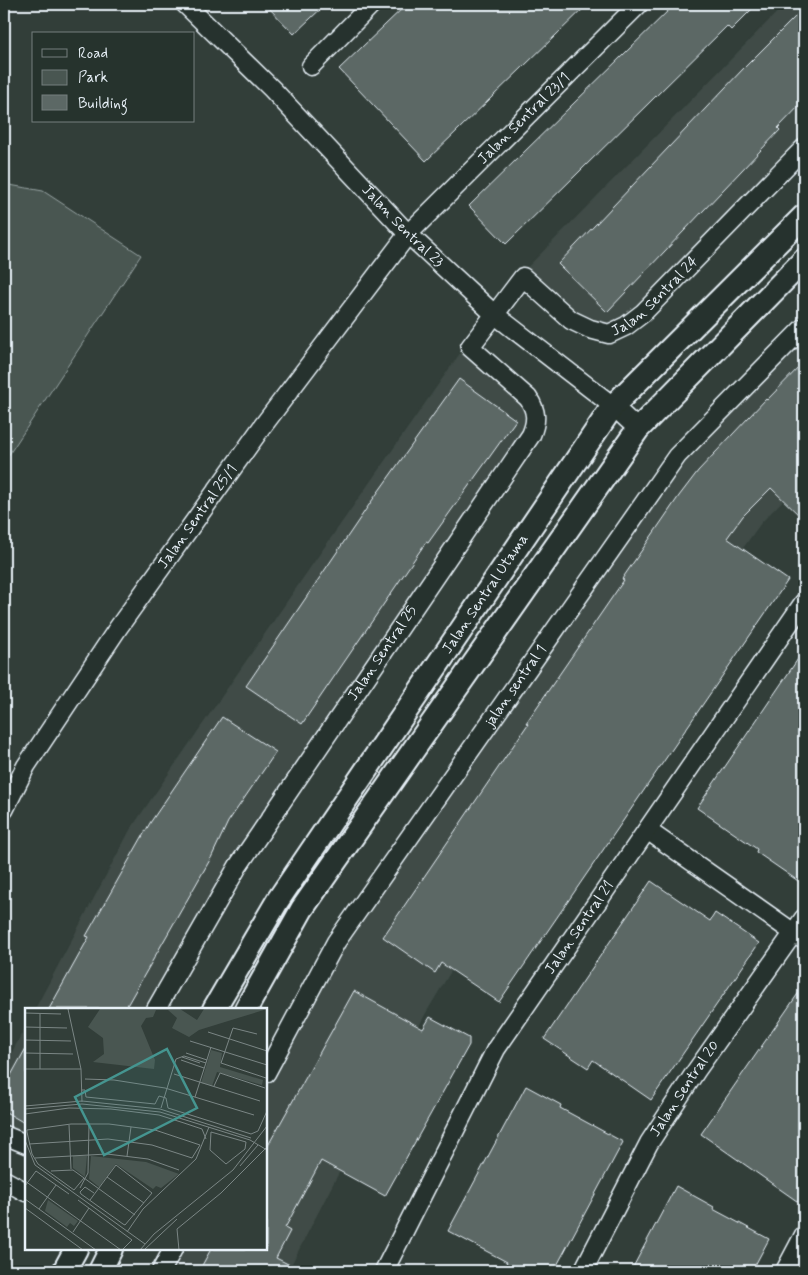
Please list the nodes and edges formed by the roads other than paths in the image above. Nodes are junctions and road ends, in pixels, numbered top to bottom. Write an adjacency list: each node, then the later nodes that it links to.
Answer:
1 (185, 4): 7 (street, Jalan Sentral 23)
2 (372, 4): 4 (street)
3 (639, 4): 7 (street, Jalan Sentral 23/1)
4 (311, 66)
5 (804, 148): 9 (street, Jalan Sentral 24)
6 (804, 216): 11 (street, Jalan Sentral Utama)
7 (408, 234): 9 (street, Jalan Sentral 23); 14 (street, Jalan Sentral 25/1)
8 (804, 260): 12 (street, Jalan Sentral Utama)
9 (494, 314): 11 (street, Jalan Sentral 23); 18 (street, Jalan Sentral 25)
10 (804, 328): 21 (street, jalan sentral 1)
11 (612, 406): 12 (street, Jalan Sentral 23); 19 (street, Jalan Sentral Utama)
12 (638, 429): 20 (street, Jalan Sentral Utama)
13 (804, 602): 15 (street, Jalan Sentral 21)
14 (4, 810)
15 (647, 830): 17 (street); 33 (street, Jalan Sentral 21)
16 (804, 918): 17 (street, Jalan Sentral 20)
17 (799, 936): 34 (street, Jalan Sentral 20)
18 (157, 1008)
19 (215, 1008)
20 (247, 1008)
21 (268, 1068)
22 (4, 1135): 23 (street)
23 (25, 1144)
24 (4, 1180): 25 (street)
25 (25, 1191)
26 (804, 1234): 35 (street)
27 (75, 1250): 30 (street)
28 (110, 1250): 31 (street)
29 (172, 1250): 32 (street)
30 (64, 1271)
31 (100, 1271)
32 (162, 1271)
33 (384, 1271)
34 (584, 1271)
35 (785, 1271)

